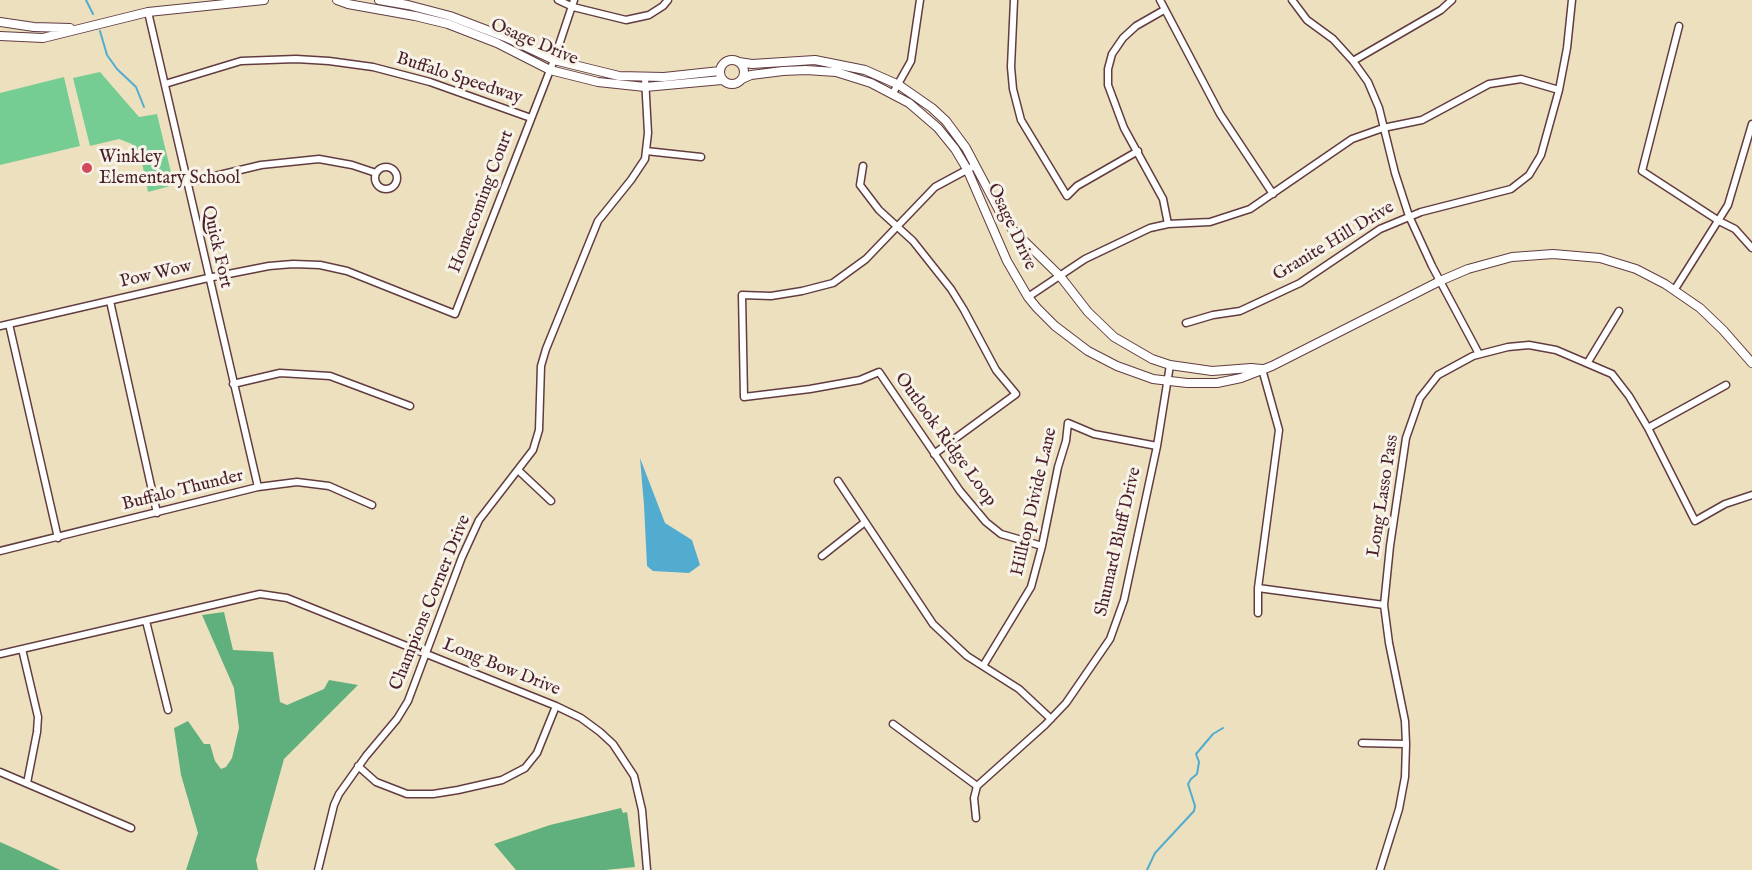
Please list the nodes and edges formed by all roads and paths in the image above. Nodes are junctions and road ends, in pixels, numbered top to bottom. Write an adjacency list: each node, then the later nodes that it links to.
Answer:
1 (264, 0): 14 (street)
2 (337, 0): 22 (street, Osage Drive)
3 (379, 0): 19 (street, Osage Drive)
4 (558, 0): 12 (street)
5 (668, 0): 12 (street)
6 (920, 0): 28 (street)
7 (1014, 0): 36 (street)
8 (1160, 0): 13 (street)
9 (1292, 0): 20 (street)
10 (1452, 0): 20 (street)
11 (1572, 0): 30 (street, Granite Hill Drive)
12 (574, 4): 19 (street, Homecoming Court)
13 (1164, 10): 36 (street); 42 (street)
14 (148, 12): 17 (street); 27 (street, Quick Fort)
15 (0, 22): 17 (street)
16 (1679, 26): 44 (street)
17 (80, 28): 18 (street)
18 (0, 36)
19 (554, 60): 22 (street, Homecoming Court); 24 (street, Osage Drive)
20 (1353, 61): 34 (street)
21 (739, 62): 23 (street); 25 (street); 28 (street, Osage Drive)
22 (550, 70): 29 (street, Osage Drive); 32 (street, Homecoming Court)
23 (720, 71): 24 (street, Osage Drive); 26 (street)
24 (645, 78): 29 (street, Champions Corner Drive)
25 (742, 79): 26 (street); 31 (street, Osage Drive)
26 (722, 80): 29 (street, Osage Drive)
27 (165, 84): 32 (street, Buffalo Speedway); 41 (street, Quick Fort)
28 (898, 86): 31 (street); 39 (street, Osage Drive)
29 (645, 87): 35 (street, Champions Corner Drive)
30 (1559, 90): 34 (street); 43 (street, Granite Hill Drive)
31 (893, 93): 39 (street, Osage Drive)
32 (531, 118): 55 (street, Homecoming Court)
33 (1752, 124): 44 (street)
34 (1383, 128): 42 (street); 43 (street)
35 (646, 151): 37 (street); 71 (street, Champions Corner Drive)
36 (1138, 151): 45 (street)
37 (700, 157)
38 (863, 166): 46 (street)
39 (971, 167): 46 (street); 48 (street, Osage Drive); 52 (street, Osage Drive)
40 (376, 172): 41 (street)
41 (186, 183): 49 (street, Quick Fort)
42 (1273, 194): 45 (street)
43 (1408, 216): 50 (street); 56 (street, Granite Hill Drive)
44 (1719, 221): 47 (street); 51 (street)
45 (1168, 224): 48 (street)
46 (896, 225): 70 (street); 70 (street, Outlook Ridge Loop)
47 (1752, 248)
48 (1060, 276): 52 (street); 62 (street, Osage Drive)
49 (208, 278): 53 (street, Pow Wow); 55 (street, Pow Wow); 65 (street, Quick Fort)
50 (1440, 281): 51 (street, Osage Drive); 59 (street); 63 (street, Osage Drive)
51 (1675, 289): 61 (street, Osage Drive)
52 (1028, 297): 64 (street, Osage Drive)
53 (110, 301): 57 (street, Pow Wow); 77 (street)
54 (1619, 311): 60 (street)
55 (455, 314)
56 (1186, 323)
57 (9, 324): 58 (street, Pow Wow); 79 (street)
58 (0, 326)
59 (1479, 354): 60 (street, Long Lasso Pass); 84 (street, Long Lasso Pass)
60 (1588, 362): 68 (street, Long Lasso Pass)
61 (1752, 363)
62 (1170, 365): 63 (street, Osage Drive); 64 (street, Shumard Bluff Drive)
63 (1262, 369): 64 (street, Osage Drive); 83 (street)
64 (1167, 382): 69 (street, Shumard Bluff Drive)
65 (232, 384): 67 (street); 73 (street, Quick Fort)
66 (1726, 385): 68 (street)
67 (410, 406)
68 (1648, 428): 74 (street, Long Lasso Pass)
69 (1157, 446): 80 (street, Hilltop Divide Lane); 93 (street, Shumard Bluff Drive)
70 (934, 453): 80 (street, Outlook Ridge Loop)
71 (518, 470): 75 (street); 89 (street, Champions Corner Drive)
72 (838, 481): 78 (street)
73 (258, 487): 76 (street, Buffalo Thunder); 77 (street, Buffalo Thunder)
74 (1752, 495)
75 (550, 501)
76 (372, 505)
77 (157, 513): 79 (street, Buffalo Thunder)
78 (865, 522): 82 (street); 90 (street)
79 (58, 538): 81 (street, Buffalo Thunder)
80 (1042, 546): 90 (street, Hilltop Divide Lane)
81 (0, 551)
82 (822, 555)
83 (1258, 588): 84 (street); 85 (street)
84 (1384, 605): 96 (street, Long Lasso Pass)
85 (1258, 613)
86 (146, 621): 87 (street, Long Bow Drive); 89 (street, Long Bow Drive); 92 (street)
87 (21, 649): 88 (street, Long Bow Drive); 99 (street)
88 (0, 654)
89 (425, 654): 91 (street, Long Bow Drive); 97 (street, Champions Corner Drive)
90 (983, 666): 93 (street)
91 (556, 706): 97 (street); 104 (street, Long Bow Drive)
92 (168, 710)
93 (1051, 719): 100 (street, Shumard Bluff Drive)
94 (893, 724): 100 (street)
95 (1362, 743): 96 (street)
96 (1406, 744): 105 (street, Long Lasso Pass)
97 (358, 766): 103 (street, Champions Corner Drive)
98 (0, 772): 99 (street)
99 (27, 783): 102 (street)
100 (977, 786): 101 (street)
101 (976, 818)
102 (131, 828)
103 (318, 870)
104 (647, 870)
105 (1380, 870)

